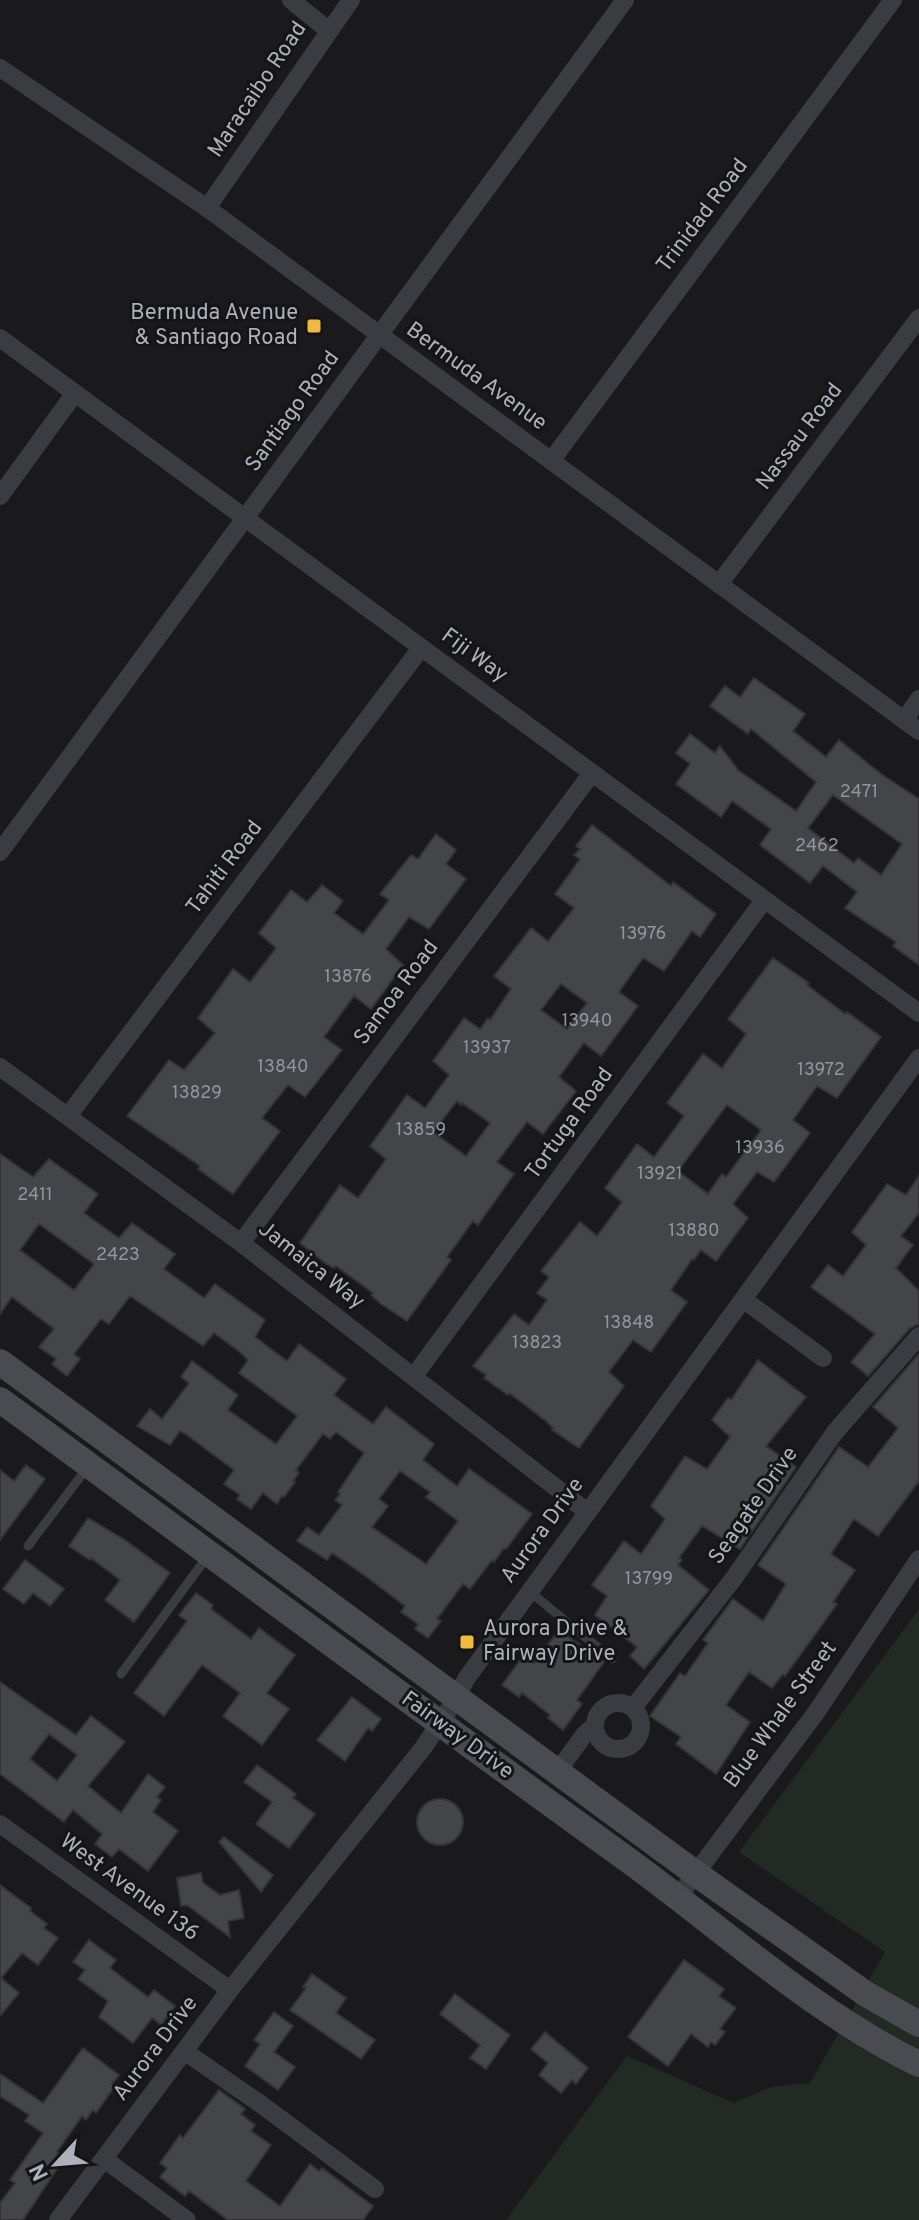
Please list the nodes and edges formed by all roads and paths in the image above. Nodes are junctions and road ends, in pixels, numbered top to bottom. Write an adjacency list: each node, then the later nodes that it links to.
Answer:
1 (291, 0): 5 (street)
2 (351, 0): 5 (street, Maracaibo Road)
3 (625, 0): 9 (street, Santiago Road)
4 (893, 0): 12 (street, Trinidad Road)
5 (328, 30): 7 (street, Maracaibo Road)
6 (0, 68): 7 (street, Bermuda Avenue)
7 (207, 208): 9 (street, Bermuda Avenue)
8 (919, 318): 15 (street, Nassau Road)
9 (379, 335): 12 (street, Bermuda Avenue); 14 (street, Santiago Road)
10 (0, 338): 11 (street, Fiji Way)
11 (75, 393): 13 (street); 14 (street, Fiji Way)
12 (551, 461): 15 (street, Bermuda Avenue)
13 (0, 496)
14 (245, 518): 16 (street, Fiji Way); 20 (street, Santiago Road)
15 (719, 584): 18 (street, Bermuda Avenue)
16 (421, 648): 19 (street, Fiji Way); 25 (street, Tahiti Road)
17 (919, 699): 18 (street)
18 (912, 726)
19 (592, 773): 21 (street, Fiji Way); 26 (street, Samoa Road)
20 (0, 852)
21 (764, 900): 22 (street, Fiji Way); 31 (street, Tortuga Road)
22 (919, 1013)
23 (919, 1058): 27 (street, Aurora Drive)
24 (0, 1067): 25 (street, Jamaica Way)
25 (68, 1116): 26 (street, Jamaica Way)
26 (241, 1243): 31 (street, Jamaica Way)
27 (744, 1300): 29 (street); 36 (street, Aurora Drive)
28 (919, 1336): 44 (street, Seagate Drive)
29 (823, 1358)
30 (0, 1362): 32 (street, Fairway Drive)
31 (414, 1376): 36 (street, Jamaica Way)
32 (47, 1397): 34 (street); 43 (street, Fairway Drive)
33 (0, 1400): 34 (street, Fairway Drive)
34 (28, 1421): 35 (street, Fairway Drive)
35 (89, 1465): 37 (lane); 38 (street, Fairway Drive)
36 (586, 1511): 40 (street, Aurora Drive)
37 (28, 1546)
38 (209, 1554): 42 (lane); 45 (street, Fairway Drive)
39 (919, 1559): 49 (street, Blue Whale Street)
40 (529, 1591): 41 (lane); 43 (street, Aurora Drive)
41 (612, 1659)
42 (121, 1674)
43 (456, 1699): 45 (street, Aurora Drive); 47 (street, Fairway Drive)
44 (633, 1708): 46 (street); 46 (street)
45 (438, 1722): 50 (street, Fairway Drive); 51 (street, Aurora Drive)
46 (594, 1726): 47 (street)
47 (557, 1772): 49 (street, Fairway Drive)
48 (0, 1824): 51 (street, West Avenue 136)
49 (695, 1873): 50 (street, Blue Whale Street); 52 (street, Fairway Drive)
50 (678, 1897): 54 (street, Fairway Drive)
51 (230, 1990): 53 (street, Aurora Drive)
52 (919, 2024)
53 (184, 2051): 55 (street, Aurora Drive); 56 (street)
54 (919, 2064)
55 (104, 2159): 57 (street, Aurora Drive); 58 (street)
56 (375, 2189)
57 (58, 2220)
58 (187, 2220)

